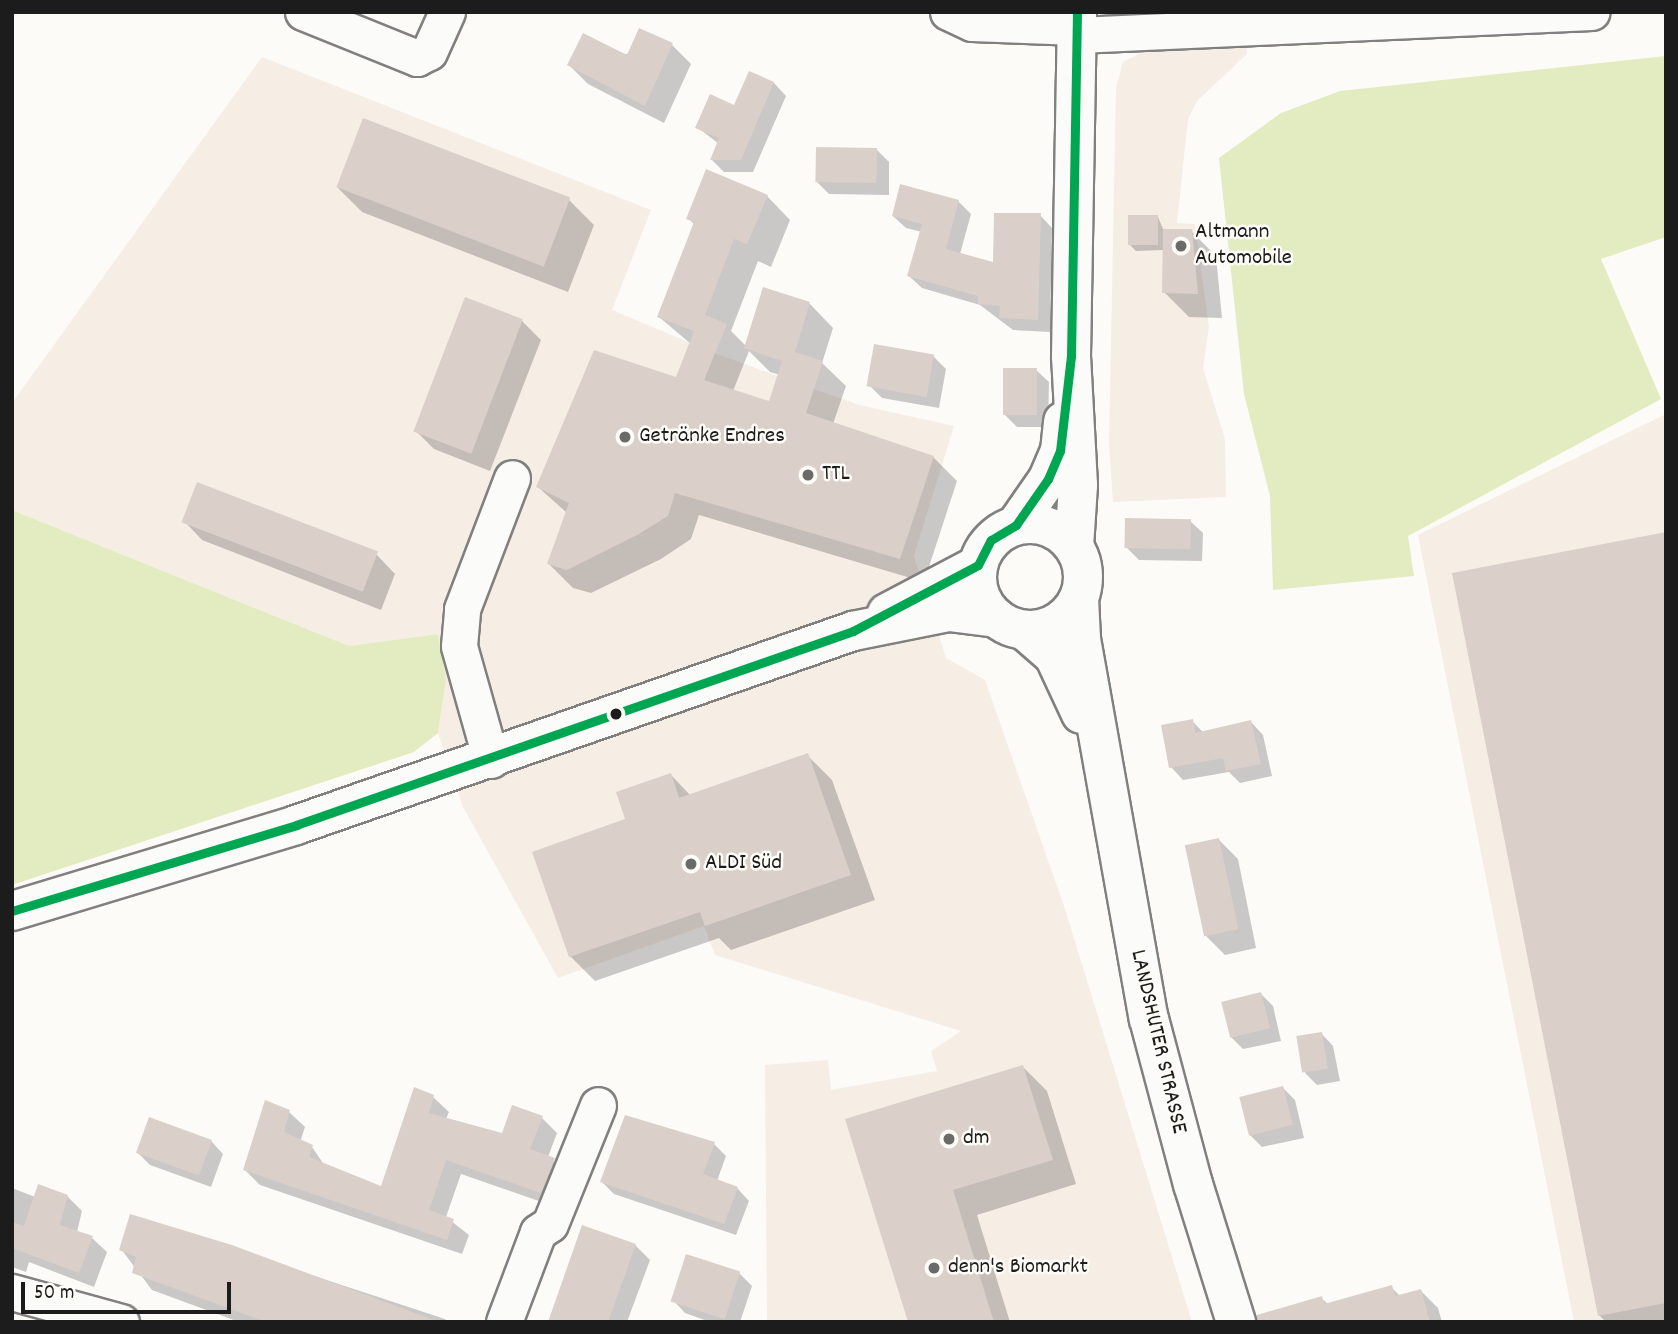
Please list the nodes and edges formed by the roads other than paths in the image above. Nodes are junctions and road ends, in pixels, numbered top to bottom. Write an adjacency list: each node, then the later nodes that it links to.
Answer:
1 (303, 12): 2 (street)
2 (447, 12)
3 (948, 12): 5 (street)
4 (1591, 12): 5 (street)
5 (1077, 25): 6 (main road)
6 (1071, 356): 8 (main road); 9 (main road)
7 (512, 478): 15 (street)
8 (1016, 525): 9 (main road); 10 (main road)
9 (1074, 547): 11 (main road)
10 (978, 565): 12 (main road); 13 (main road)
11 (1079, 598): 12 (main road); 14 (main road, LANDSHUTER STRASSE)
12 (1011, 624): 13 (main road); 14 (main road, LANDSHUTER STRASSE)
13 (853, 631): 15 (main road)
14 (1101, 757): 21 (main road, LANDSHUTER STRASSE)
15 (491, 760): 16 (main road)
16 (12, 911)
17 (598, 1105): 20 (street)
18 (12, 1292): 19 (street)
19 (121, 1322)
20 (503, 1322)
21 (1236, 1322)

